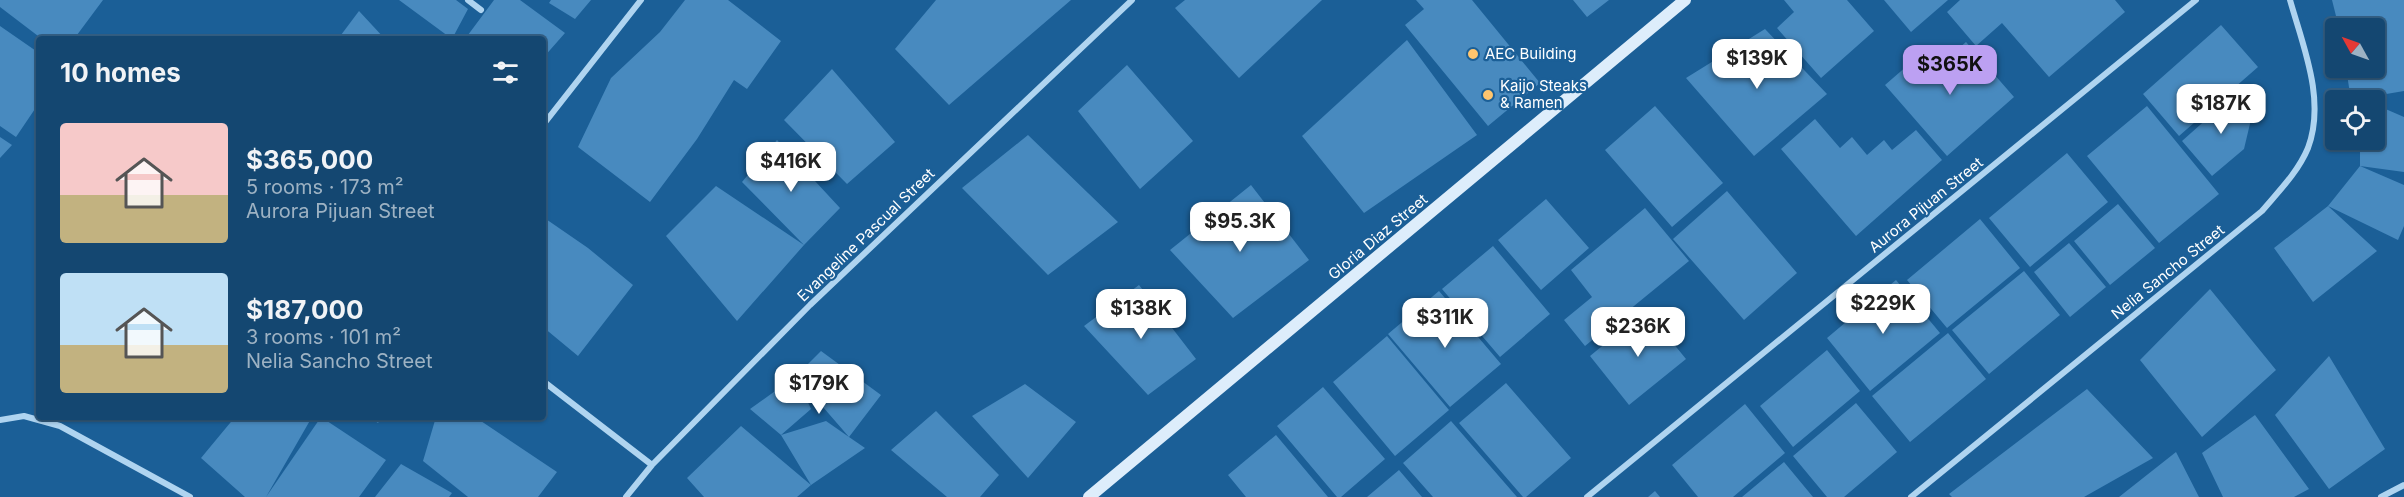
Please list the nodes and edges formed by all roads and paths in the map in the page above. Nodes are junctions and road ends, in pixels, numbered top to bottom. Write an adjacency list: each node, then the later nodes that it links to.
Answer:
1 (468, 0): 7 (street)
2 (641, 0): 8 (street)
3 (1132, 0): 13 (street, Evangeline Pascual Street)
4 (1685, 0): 17 (street, Gloria Diaz Street)
5 (2196, 0): 18 (street, Aurora Pijuan Street)
6 (2290, 0): 19 (street, Nelia Sancho Street)
7 (481, 10)
8 (546, 121)
9 (546, 383): 13 (street)
10 (36, 419): 11 (street)
11 (0, 420)
12 (38, 420): 15 (street)
13 (652, 465): 16 (street, Evangeline Pascual Street)
14 (2404, 485): 20 (street)
15 (190, 497)
16 (626, 497)
17 (1089, 497)
18 (1587, 497)
19 (1911, 497)
20 (2381, 497)

